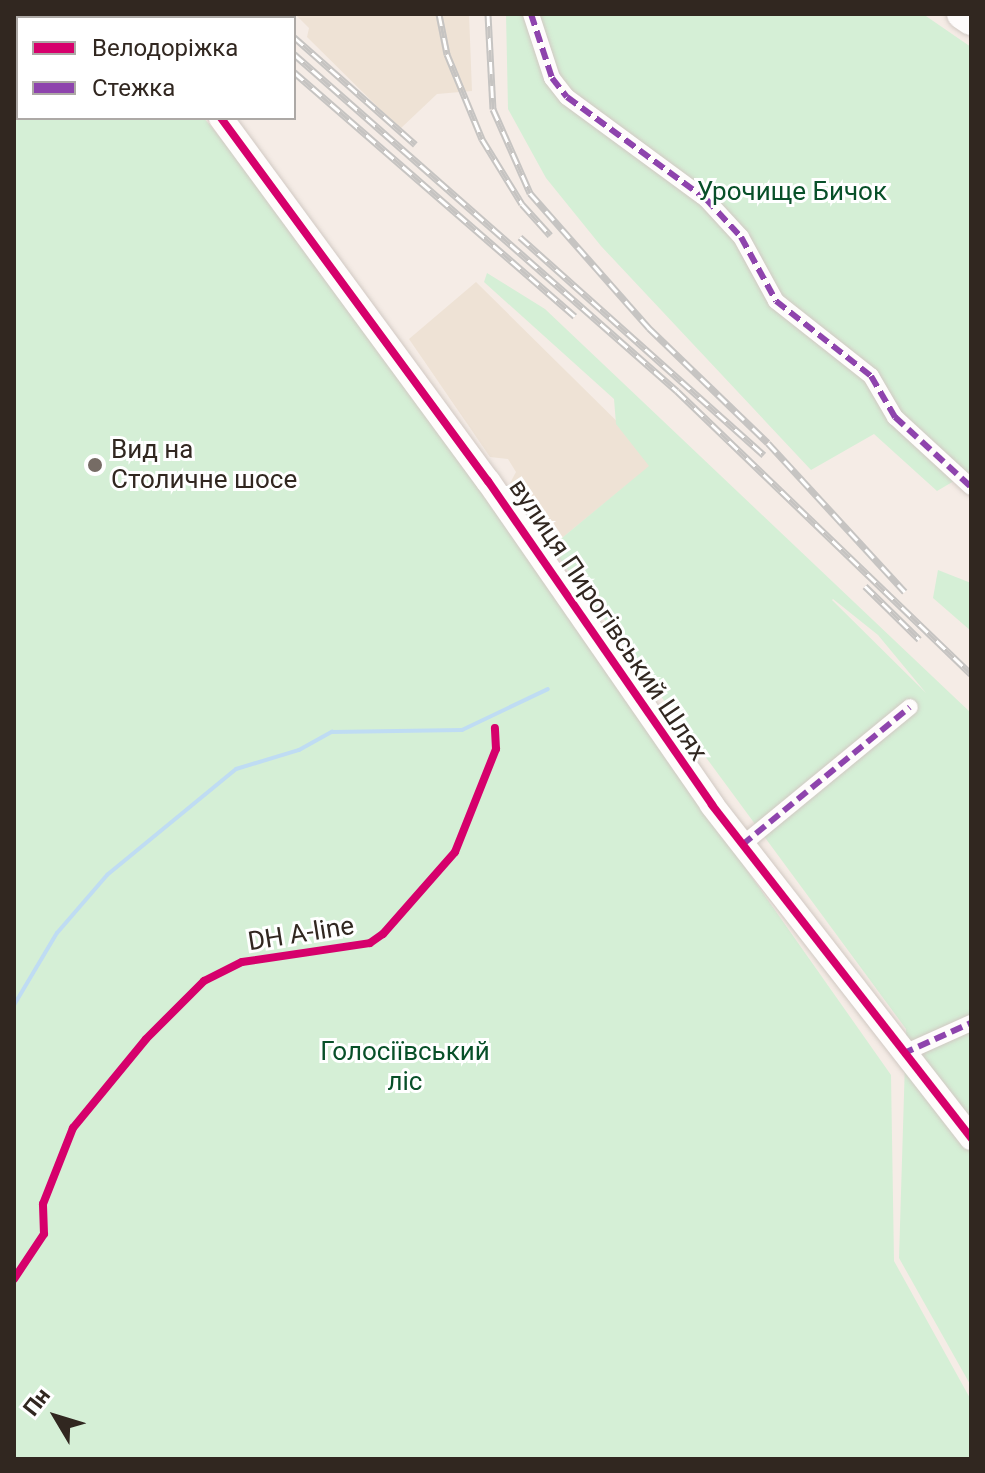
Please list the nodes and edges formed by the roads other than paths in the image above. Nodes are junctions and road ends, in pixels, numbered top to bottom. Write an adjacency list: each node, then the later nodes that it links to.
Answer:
1 (531, 14): 5 (street)
2 (962, 14): 3 (highway)
3 (971, 20)
4 (222, 120): 7 (street, вулиця Пирогівський Шлях)
5 (971, 487)
6 (910, 707): 7 (street)
7 (742, 845): 9 (street, вулиця Пирогівський Шлях)
8 (971, 1023): 9 (street)
9 (902, 1054): 10 (street, вулиця Пирогівський Шлях)
10 (971, 1138)

